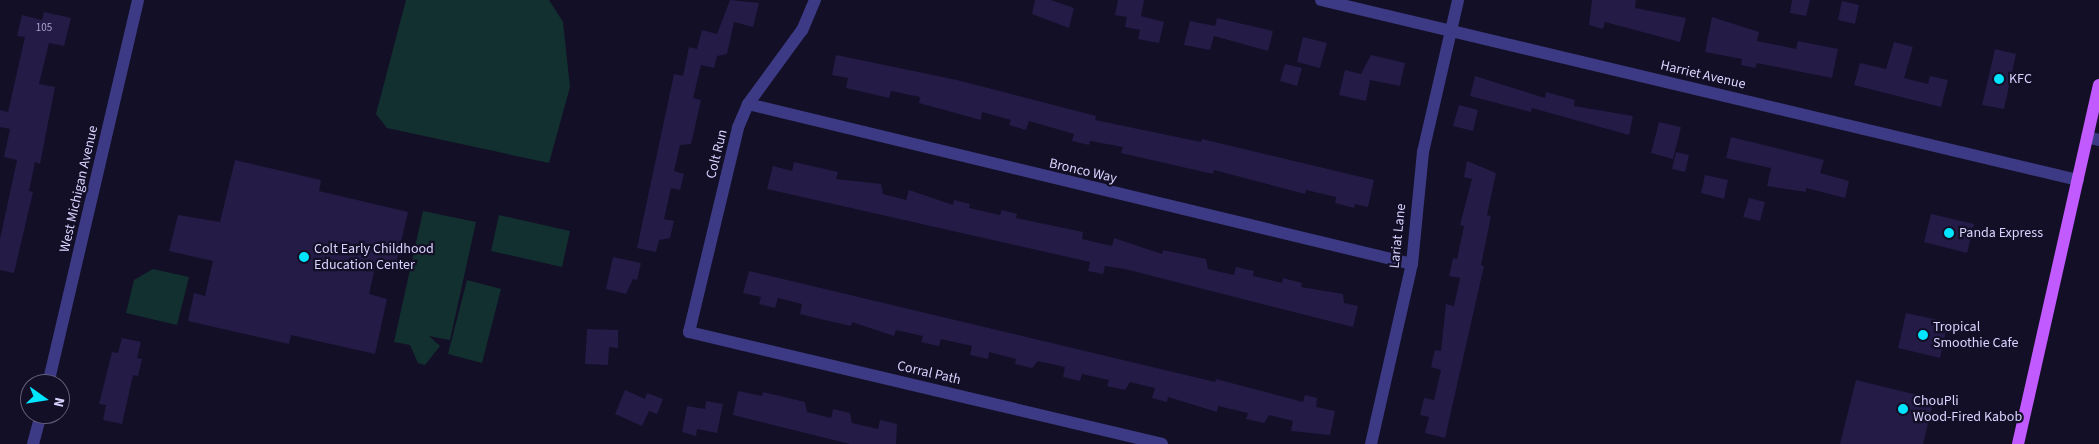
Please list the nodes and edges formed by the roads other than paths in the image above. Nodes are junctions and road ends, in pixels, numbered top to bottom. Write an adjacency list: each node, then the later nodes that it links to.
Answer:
1 (138, 0): 12 (street, West Michigan Avenue)
2 (814, 0): 7 (street, Colt Run)
3 (1321, 0): 5 (street, Harriet Avenue)
4 (1458, 0): 5 (street, Lariat Lane)
5 (1451, 31): 9 (street, Harriet Avenue); 10 (street, Lariat Lane)
6 (2099, 85): 8 (main road)
7 (748, 104): 10 (street, Bronco Way); 11 (street, Colt Run)
8 (2093, 138): 9 (main road)
9 (2078, 180): 17 (main road)
10 (1412, 264): 16 (street, Lariat Lane)
11 (689, 332): 15 (street, Corral Path)
12 (50, 374)
13 (38, 424): 14 (street)
14 (33, 444)
15 (1162, 444)
16 (1371, 444)
17 (2018, 444)

